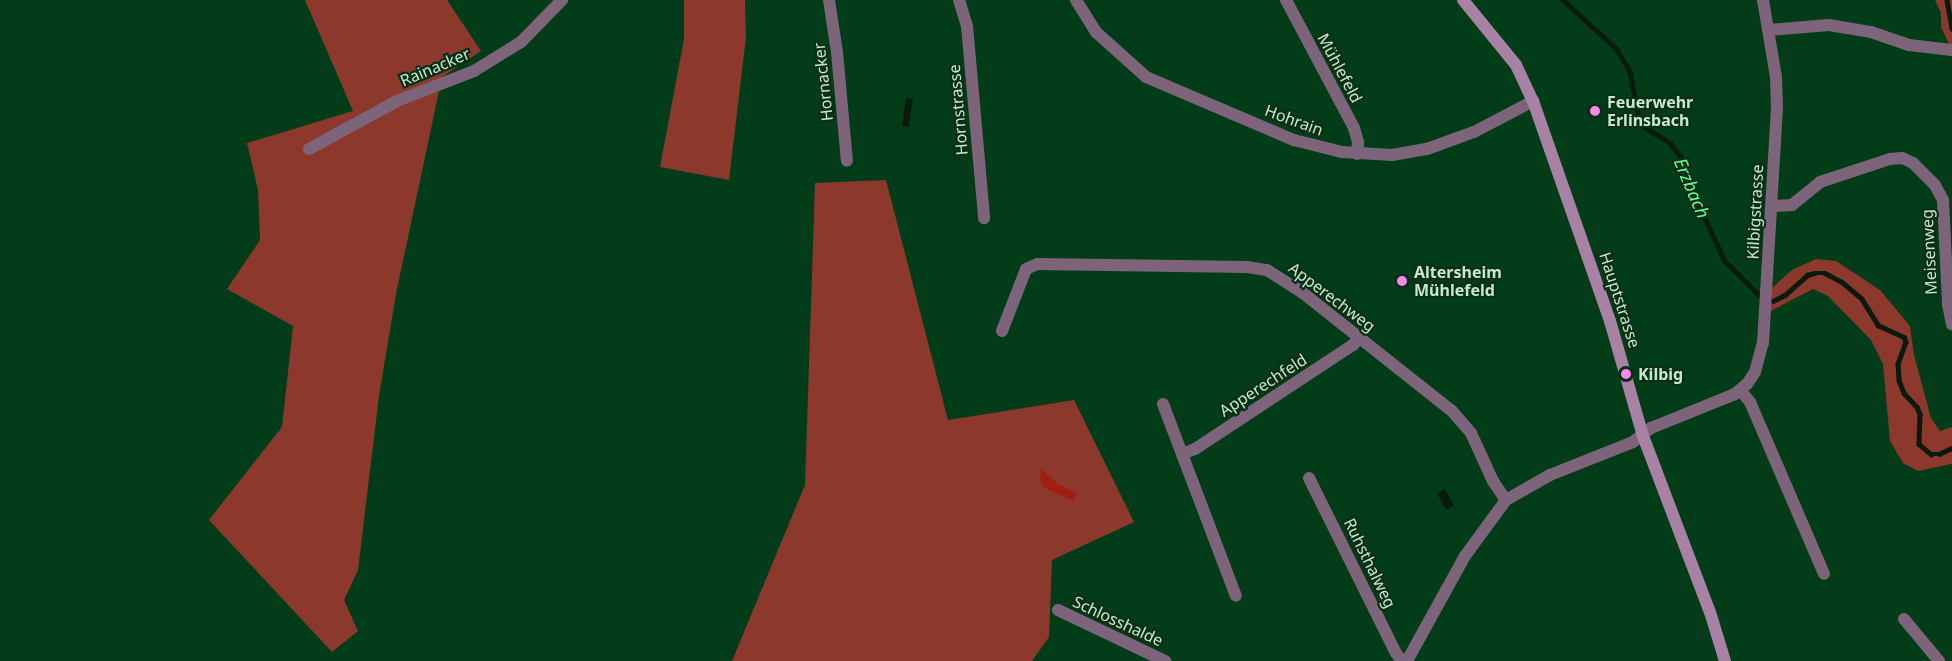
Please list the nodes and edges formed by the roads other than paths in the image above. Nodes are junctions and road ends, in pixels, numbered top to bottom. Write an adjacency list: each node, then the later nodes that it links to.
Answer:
1 (562, 0): 11 (street, Rainacker)
2 (830, 0): 13 (street, Hornacker)
3 (959, 0): 15 (street, Hornstrasse)
4 (1076, 0): 12 (street, Hohrain)
5 (1286, 0): 12 (street, Mühlefeld)
6 (1463, 0): 10 (main road, Hauptstrasse)
7 (1763, 0): 8 (street, Kilbigstrasse)
8 (1769, 30): 9 (street); 14 (street, Kilbigstrasse)
9 (1952, 50)
10 (1533, 101): 12 (street, Hohrain); 21 (main road, Hauptstrasse)
11 (309, 149)
12 (1357, 154)
13 (847, 161)
14 (1773, 206): 16 (street, Meisenweg); 19 (street, Kilbigstrasse)
15 (984, 218)
16 (1952, 325)
17 (1002, 331): 18 (street, Apperechweg)
18 (1359, 338): 22 (street, Apperechfeld); 24 (street, Apperechweg)
19 (1740, 390): 21 (street); 25 (street)
20 (1163, 404): 22 (street)
21 (1643, 435): 24 (street); 31 (main road, Hauptstrasse)
22 (1182, 454): 26 (street)
23 (1309, 478): 30 (street, Ruhsthalweg)
24 (1506, 500): 30 (street)
25 (1824, 574)
26 (1236, 596)
27 (1058, 610): 29 (street, Schlosshalde)
28 (1904, 619): 32 (street)
29 (1165, 661)
30 (1405, 661)
31 (1725, 661)
32 (1939, 661)

